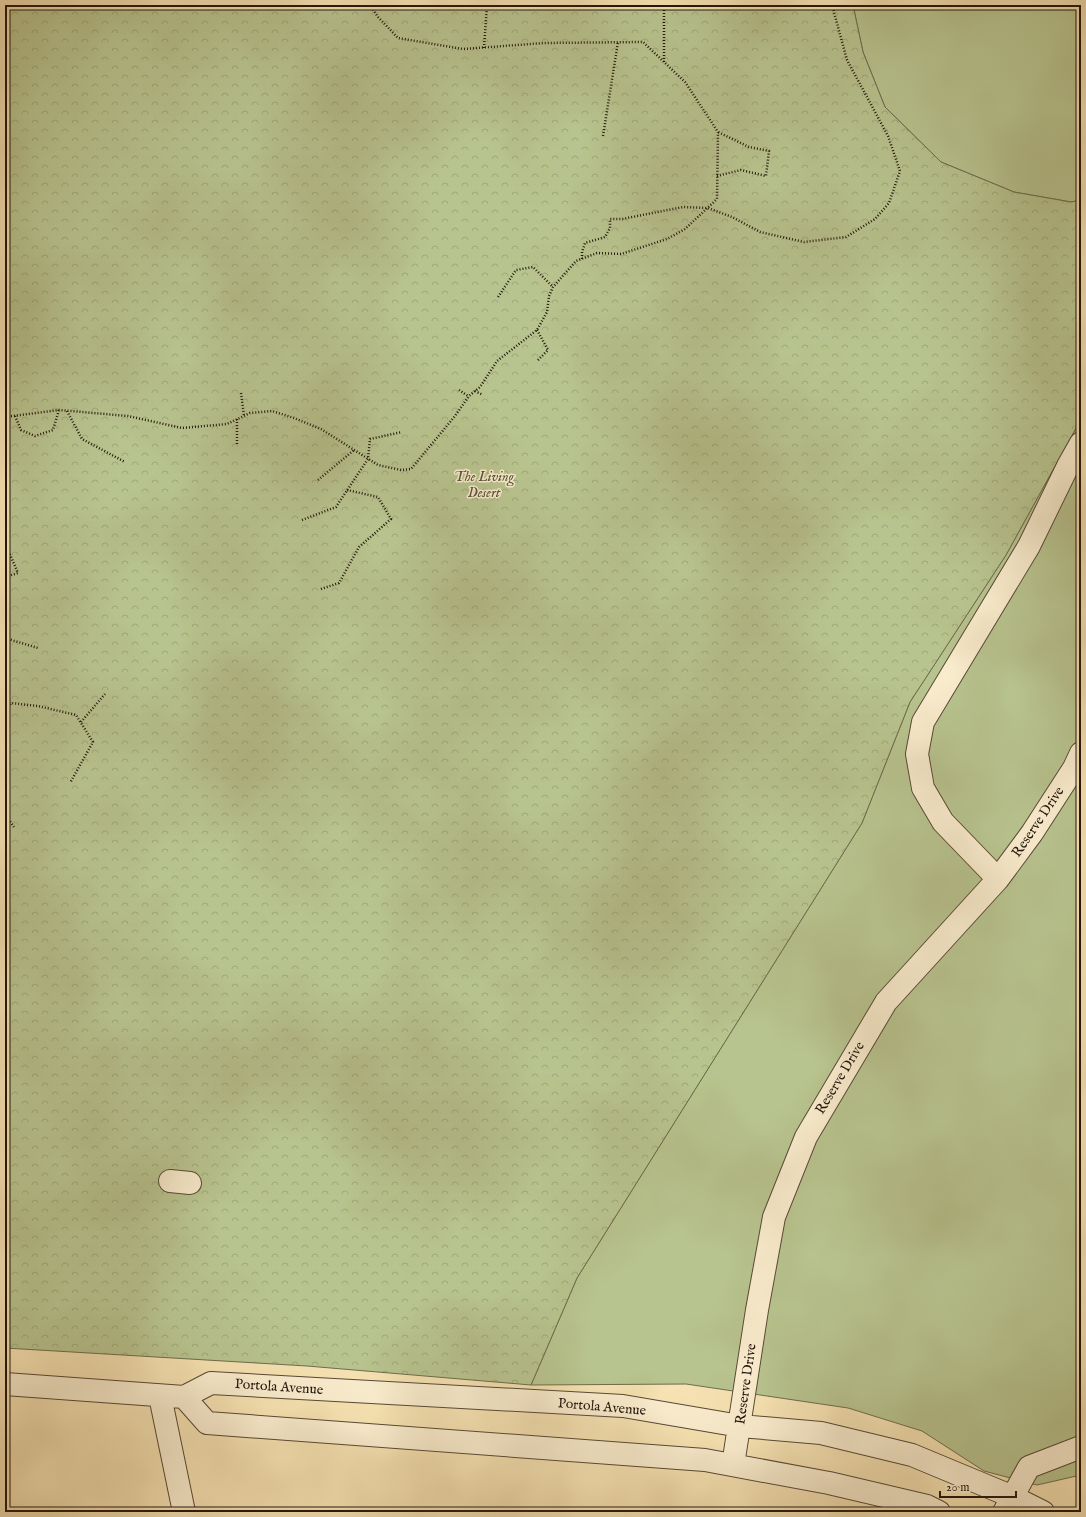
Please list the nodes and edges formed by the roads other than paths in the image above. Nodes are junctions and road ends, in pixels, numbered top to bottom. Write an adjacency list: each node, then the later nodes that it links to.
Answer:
1 (1081, 443): 3 (street)
2 (1081, 753): 3 (street, Reserve Drive)
3 (998, 879): 7 (street, Reserve Drive)
4 (5, 1384): 5 (street, Portola Avenue)
5 (160, 1396): 6 (street, Portola Avenue); 11 (street)
6 (184, 1397): 7 (street, Portola Avenue); 9 (street)
7 (740, 1426): 9 (street, Reserve Drive); 10 (street, Portola Avenue)
8 (1081, 1447): 10 (street)
9 (733, 1465): 12 (street)
10 (1008, 1504): 13 (street, Portola Avenue)
11 (184, 1512)
12 (938, 1512)
13 (1043, 1512)

